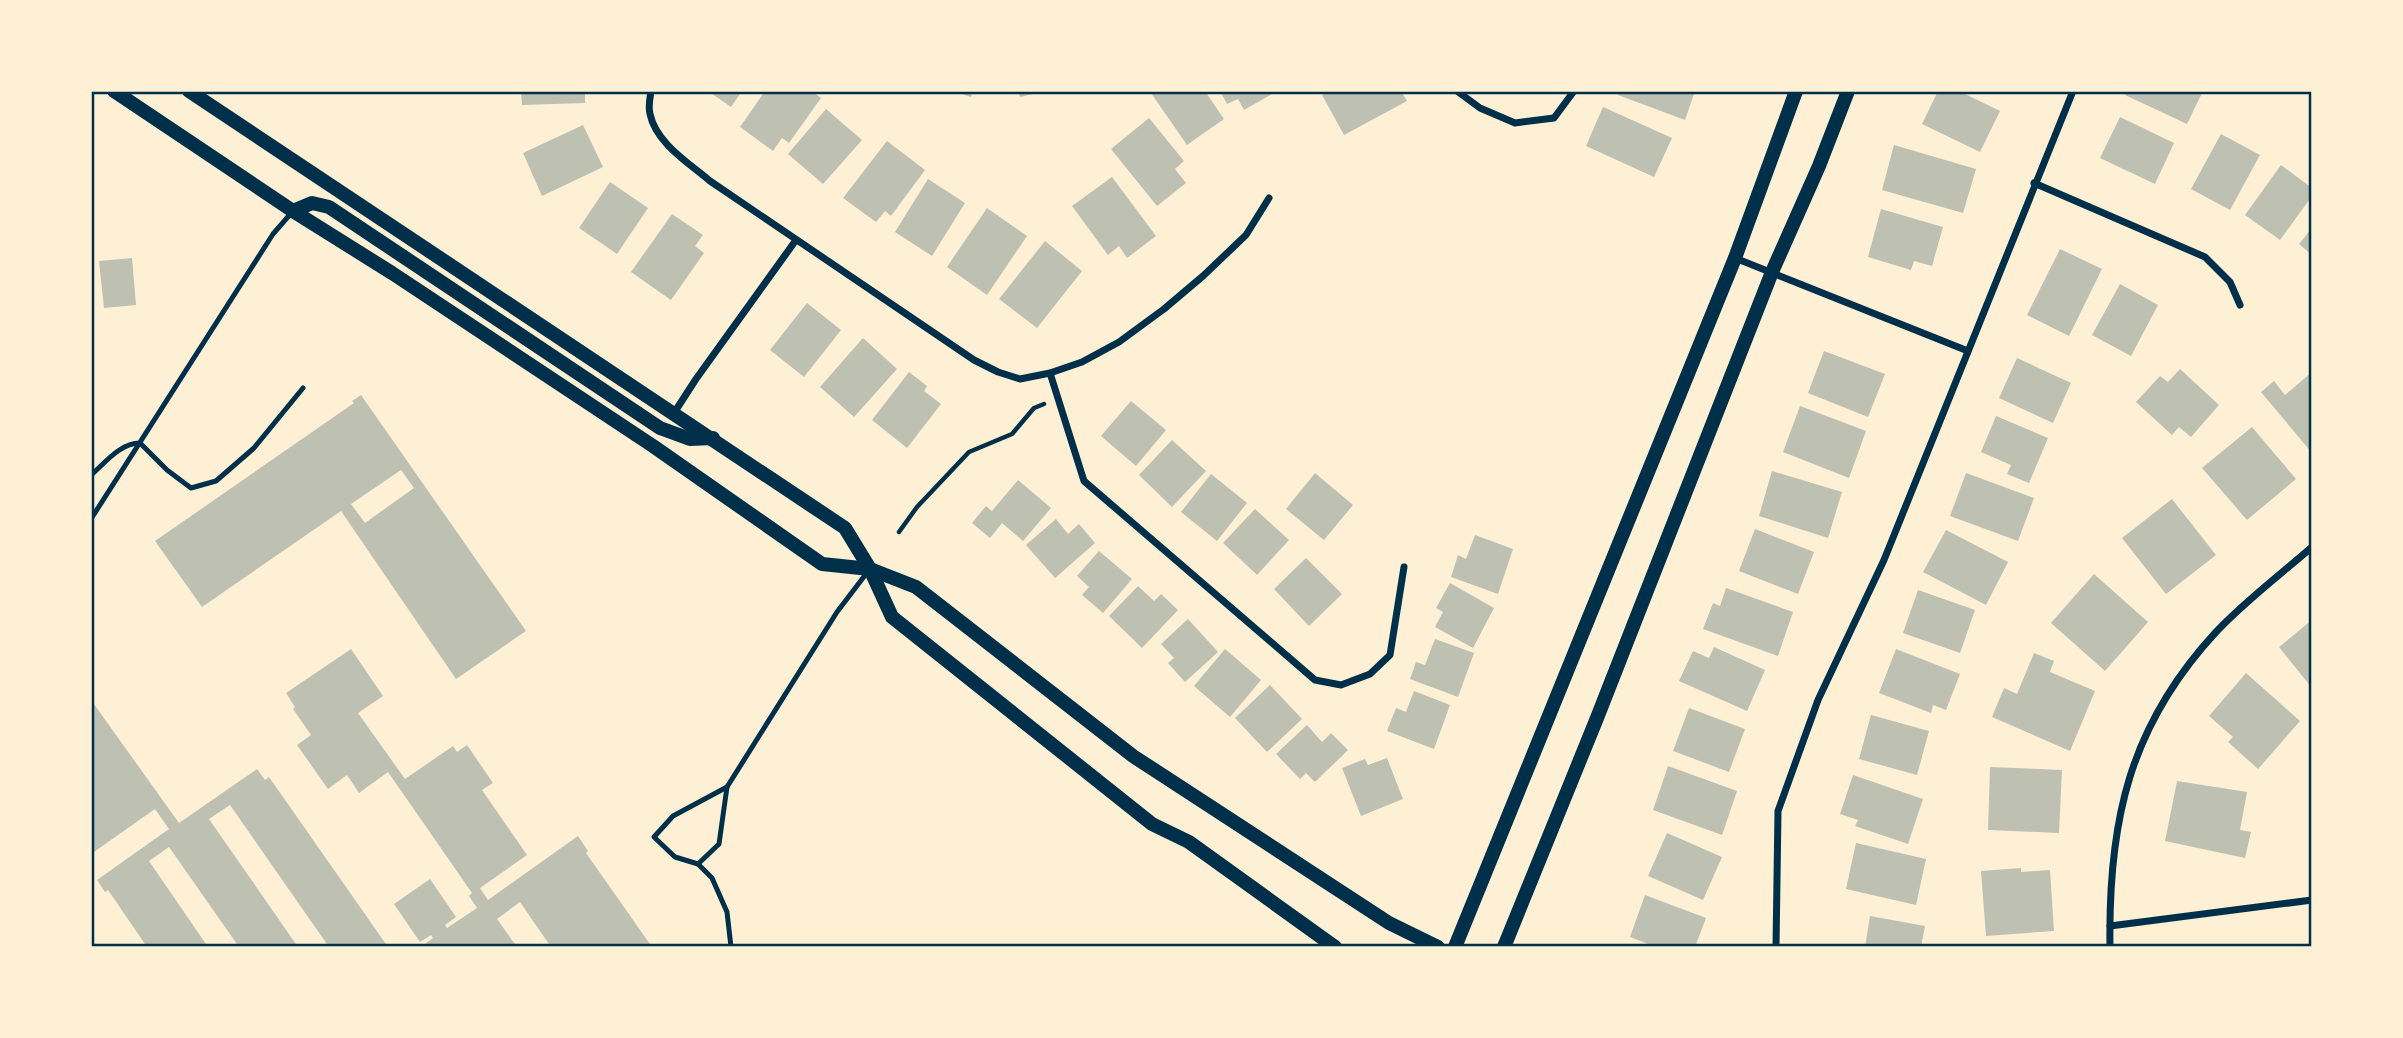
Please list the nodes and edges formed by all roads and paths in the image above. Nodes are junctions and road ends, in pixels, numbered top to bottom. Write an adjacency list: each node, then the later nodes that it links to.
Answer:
1 (114, 91): 11 (main road)
2 (189, 91): 20 (main road)
3 (651, 91): 12 (street)
4 (1457, 91): 5 (street)
5 (1574, 91)
6 (1796, 91): 13 (main road)
7 (1848, 91): 14 (main road)
8 (2073, 91): 9 (street)
9 (2034, 183): 15 (street); 16 (street)
10 (1269, 198): 17 (street)
11 (293, 211): 21 (main road); 22 (lane); 28 (main road)
12 (796, 240): 17 (street); 20 (street)
13 (1735, 258): 14 (street); 36 (main road)
14 (1772, 272): 16 (street); 37 (main road)
15 (2240, 305)
16 (1968, 351): 38 (street)
17 (1050, 373): 19 (street)
18 (303, 388): 22 (lane)
19 (1058, 400): 25 (path); 27 (street)
20 (674, 413): 21 (main road)
21 (713, 438): 28 (main road)
22 (140, 443): 23 (lane); 24 (lane)
23 (91, 475)
24 (91, 519)
25 (900, 532)
26 (2312, 547): 32 (street)
27 (1404, 567)
28 (870, 569): 29 (lane); 34 (main road); 35 (main road)
29 (727, 787): 30 (lane); 30 (lane)
30 (698, 864): 33 (lane)
31 (2312, 900): 32 (street)
32 (2110, 926): 39 (street)
33 (731, 947)
34 (1335, 947)
35 (1438, 947)
36 (1455, 947)
37 (1504, 947)
38 (1776, 947)
39 (2110, 947)

